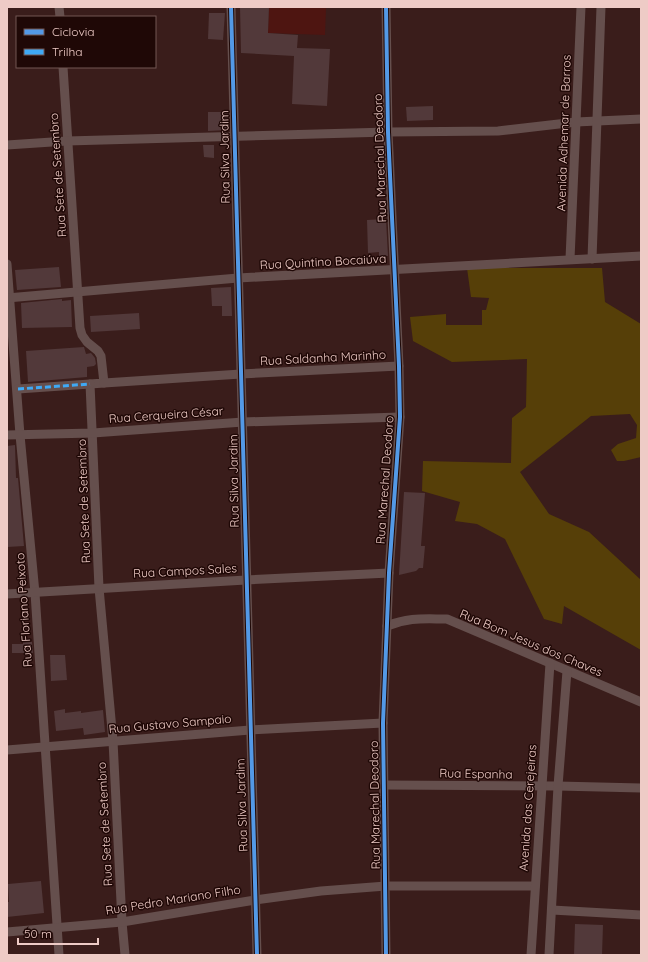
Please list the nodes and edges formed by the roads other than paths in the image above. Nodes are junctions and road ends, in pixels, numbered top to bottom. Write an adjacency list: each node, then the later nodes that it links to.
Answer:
1 (231, 7): 10 (street, Rua Silva Jardim)
2 (386, 7): 9 (street, Rua Marechal Deodoro)
3 (581, 7): 7 (street, Avenida Adhemar de Barros)
4 (601, 7): 8 (street)
5 (63, 68): 11 (street, Rua Sete de Setembro)
6 (641, 119): 8 (street)
7 (576, 122): 8 (street); 9 (street); 14 (street, Avenida Adhemar de Barros)
8 (596, 122): 15 (street)
9 (388, 132): 10 (street); 17 (street, Rua Marechal Deodoro)
10 (235, 137): 11 (street); 18 (street, Rua Silva Jardim)
11 (67, 141): 12 (street); 19 (street, Rua Sete de Setembro)
12 (7, 145)
13 (641, 256): 15 (street, Rua Quintino Bocaiúva)
14 (570, 259): 15 (street, Rua Quintino Bocaiúva); 17 (street, Rua Quintino Bocaiúva)
15 (592, 259)
16 (7, 264): 20 (street, Rua Floriano Peixoto)
17 (394, 269): 18 (street, Rua Quintino Bocaiúva); 21 (street, Rua Marechal Deodoro)
18 (238, 278): 19 (street, Rua Quintino Bocaiúva); 22 (street, Rua Silva Jardim)
19 (79, 292): 20 (street, Rua Quintino Bocaiúva); 23 (street, Rua Sete de Setembro)
20 (8, 297): 25 (street, Rua Floriano Peixoto)
21 (399, 366): 22 (street, Rua Saldanha Marinho); 26 (street, Rua Marechal Deodoro)
22 (241, 374): 23 (street, Rua Saldanha Marinho); 27 (street, Rua Silva Jardim)
23 (104, 383): 24 (street)
24 (90, 384): 25 (street); 28 (street, Rua Sete de Setembro)
25 (18, 389): 30 (street, Rua Floriano Peixoto)
26 (400, 417): 27 (street, Rua Cerqueira César); 31 (street, Rua Marechal Deodoro)
27 (243, 422): 28 (street, Rua Cerqueira César); 32 (street, Rua Silva Jardim)
28 (93, 433): 30 (street, Rua Cerqueira César); 33 (street, Rua Sete de Setembro)
29 (7, 435): 30 (street, Rua Cerqueira César)
30 (20, 435): 34 (street, Rua Floriano Peixoto)
31 (389, 573): 32 (street, Rua Campos Sales); 36 (street, Rua Marechal Deodoro)
32 (246, 580): 33 (street, Rua Campos Sales); 41 (street, Rua Silva Jardim)
33 (99, 588): 34 (street, Rua Campos Sales); 42 (street, Rua Sete de Setembro)
34 (35, 593): 35 (street, Rua Campos Sales); 43 (street, Rua Floriano Peixoto)
35 (7, 594)
36 (387, 626): 37 (street, Rua Bom Jesus dos Chaves); 40 (street, Rua Marechal Deodoro)
37 (550, 663): 38 (street, Rua Bom Jesus dos Chaves); 47 (street, Avenida das Cerejeiras)
38 (567, 671): 39 (street, Rua Bom Jesus dos Chaves); 46 (street)
39 (641, 702)
40 (383, 723): 41 (street, Rua Gustavo Sampaio); 45 (street, Rua Marechal Deodoro)
41 (250, 730): 42 (street, Rua Gustavo Sampaio); 51 (street, Rua Silva Jardim)
42 (113, 741): 43 (street, Rua Gustavo Sampaio); 54 (street, Rua Sete de Setembro)
43 (45, 747): 44 (street, Rua Gustavo Sampaio); 55 (street, Rua Floriano Peixoto)
44 (7, 750)
45 (384, 785): 47 (street, Rua Espanha); 49 (street, Rua Marechal Deodoro)
46 (558, 786): 47 (street, Rua Espanha); 48 (street, Rua Espanha); 52 (street)
47 (543, 787): 50 (street, Avenida das Cerejeiras)
48 (641, 788)
49 (386, 886): 50 (street, Rua Pedro Mariano Filho); 51 (street, Rua Pedro Mariano Filho); 60 (street, Rua Marechal Deodoro)
50 (535, 886): 61 (street, Avenida das Cerejeiras)
51 (255, 900): 54 (street, Rua Pedro Mariano Filho); 59 (street, Rua Silva Jardim)
52 (552, 910): 53 (street); 62 (street)
53 (641, 915)
54 (122, 922): 55 (street, Rua Pedro Mariano Filho); 58 (street, Rua Sete de Setembro)
55 (56, 927): 56 (street, Rua Pedro Mariano Filho); 57 (street, Rua Floriano Peixoto)
56 (7, 932)
57 (58, 955)
58 (125, 955)
59 (257, 955)
60 (386, 955)
61 (531, 955)
62 (549, 955)

